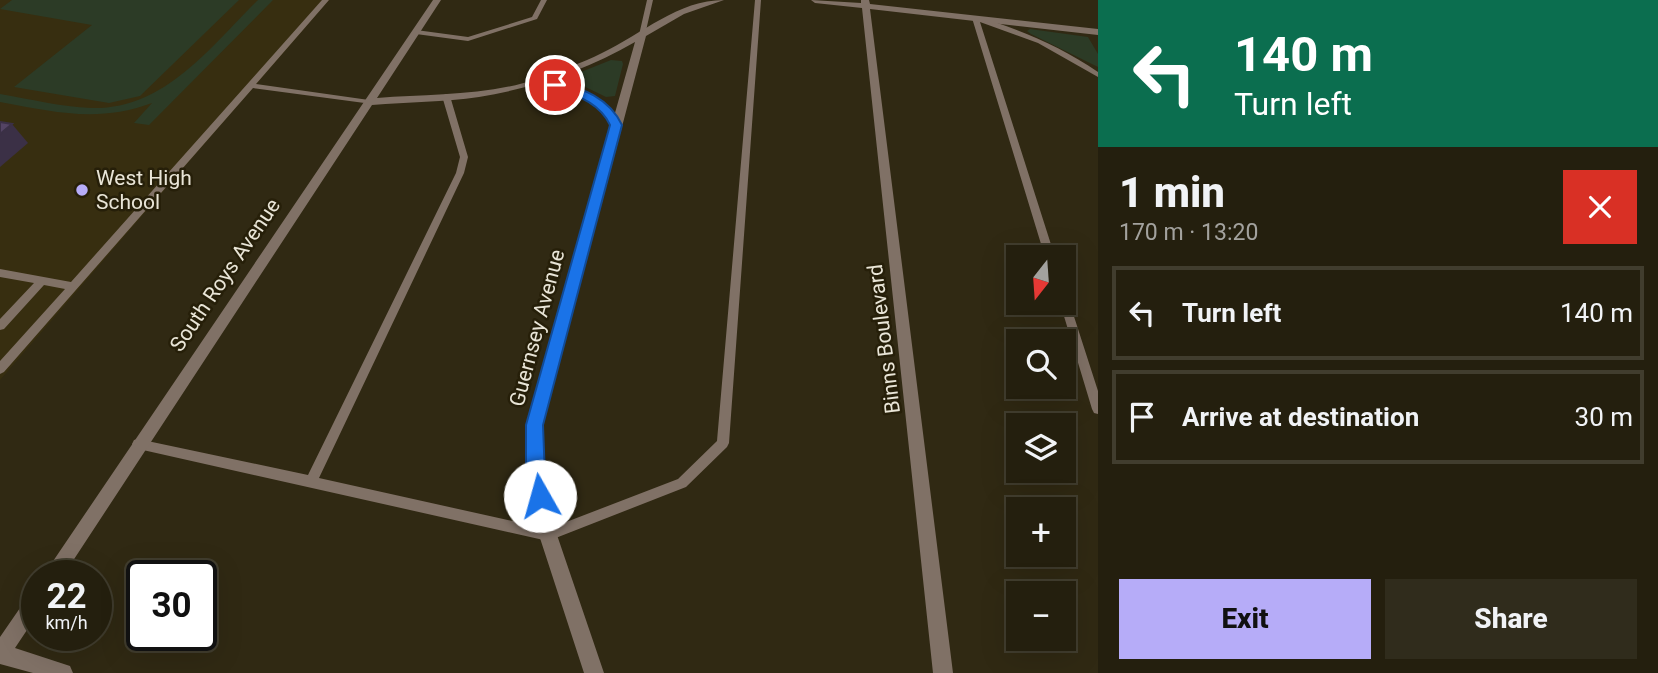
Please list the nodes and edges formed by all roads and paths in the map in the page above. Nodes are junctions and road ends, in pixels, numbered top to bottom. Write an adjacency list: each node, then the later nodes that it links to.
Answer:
1 (326, 0): 15 (lane)
2 (437, 0): 10 (street, South Roys Avenue)
3 (544, 0): 10 (lane)
4 (650, 0): 12 (lane)
5 (720, 0): 12 (street)
6 (758, 0): 29 (lane)
7 (815, 0): 8 (street)
8 (866, 3): 9 (street); 35 (street, Binns Boulevard)
9 (975, 18): 11 (street); 13 (lane); 19 (lane)
10 (416, 32): 17 (street, South Roys Avenue)
11 (1097, 34)
12 (642, 35): 14 (street); 18 (street, Guernsey Avenue)
13 (1098, 75)
14 (537, 82): 16 (street); 18 (lane)
15 (250, 85): 17 (lane); 22 (lane)
16 (446, 96): 17 (street); 28 (lane)
17 (369, 102): 27 (street, South Roys Avenue)
18 (616, 125): 29 (street, Guernsey Avenue)
19 (1046, 245)
20 (0, 273): 21 (lane)
21 (42, 281): 22 (lane); 24 (lane)
22 (72, 286): 25 (lane)
23 (1068, 315): 26 (lane)
24 (0, 326)
25 (0, 369)
26 (1098, 409)
27 (138, 444): 28 (lane); 30 (street, South Roys Avenue)
28 (311, 482): 29 (lane)
29 (548, 534): 34 (street, Guernsey Avenue)
30 (62, 560)
31 (21, 622): 32 (street)
32 (0, 653): 33 (street)
33 (63, 673)
34 (594, 673)
35 (943, 673)

